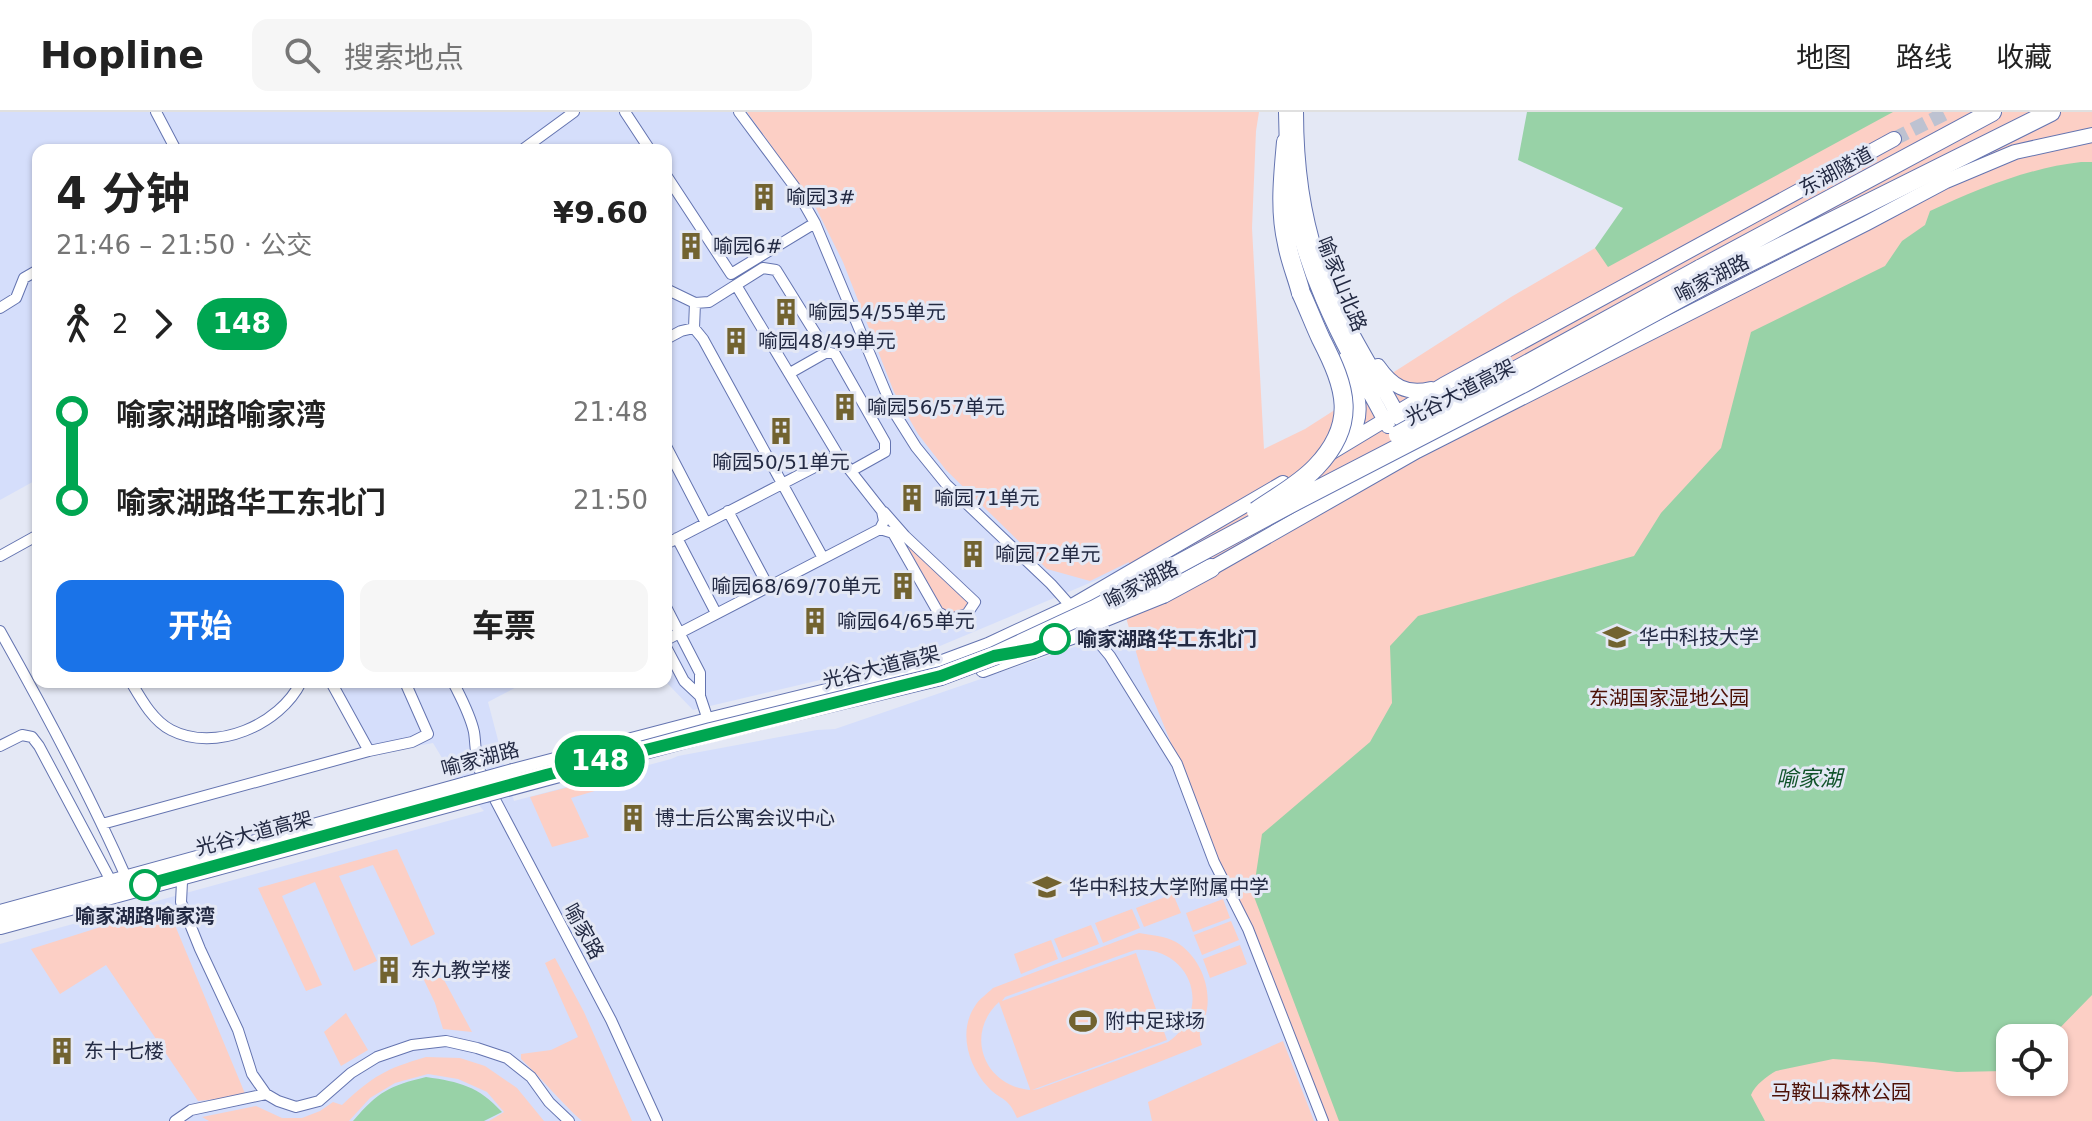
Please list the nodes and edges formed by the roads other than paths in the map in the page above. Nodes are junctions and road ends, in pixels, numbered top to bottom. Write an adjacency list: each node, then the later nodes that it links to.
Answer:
1 (156, 112): 12 (street)
2 (574, 112): 13 (street)
3 (625, 112): 14 (street)
4 (739, 112): 16 (street)
5 (1286, 112): 11 (main road, 喻家山北路)
6 (1296, 112): 25 (main road, 喻家山北路)
7 (1992, 112): 17 (highway, 东湖隧道)
8 (2051, 112): 20 (highway, 东湖隧道)
9 (2092, 135): 20 (main road, 喻家湖路)
10 (1894, 139): 18 (main road, 喻家湖路)
11 (1286, 142): 25 (main road, 喻家山北路); 40 (highway, bridge)
12 (172, 144)
13 (530, 144)
14 (646, 144)
15 (672, 184): 16 (street)
16 (815, 223): 50 (street)
17 (1742, 247): 18 (main road); 20 (highway, 东湖隧道)
18 (1675, 258): 30 (main road, 喻家湖路)
19 (32, 273): 24 (street)
20 (1708, 284): 33 (main road, 喻家湖路); 40 (highway, 光谷大道高架, bridge); 57 (highway, 光谷大道高架, bridge)
21 (736, 285): 23 (street); 28 (street); 29 (street)
22 (672, 292): 23 (street)
23 (695, 303): 26 (street)
24 (0, 308)
25 (1334, 313): 30 (main road); 31 (main road, 喻家山北路); 32 (main road)
26 (694, 328): 27 (street); 37 (street)
27 (672, 336)
28 (827, 352): 29 (street); 36 (street)
29 (790, 373): 34 (street)
30 (1443, 385): 31 (main road, 喻家湖路)
31 (1390, 416): 32 (main road, 喻家湖路); 33 (main road, 喻家山北路)
32 (1337, 449): 50 (main road, 喻家湖路)
33 (1411, 454): 48 (main road, 喻家湖路)
34 (838, 455): 36 (street); 37 (street)
35 (672, 458): 41 (street)
36 (851, 471): 39 (street)
37 (782, 483): 38 (street); 47 (street)
38 (728, 511): 41 (street); 49 (street)
39 (882, 511): 42 (street); 42 (street)
40 (1252, 514): 76 (highway, 光谷大道高架, bridge)
41 (706, 523): 44 (street)
42 (880, 529): 47 (street)
43 (32, 538): 46 (street)
44 (677, 538): 45 (street); 51 (street)
45 (672, 541)
46 (0, 556)
47 (823, 558): 49 (street)
48 (1211, 568): 54 (main road, 喻家湖路); 57 (highway, bridge)
49 (768, 586): 51 (street)
50 (1072, 606): 54 (street); 67 (main road, 喻家湖路)
51 (716, 613): 55 (street)
52 (672, 619): 55 (street)
53 (0, 631): 59 (street)
54 (1089, 632): 74 (main road, 喻家湖路); 83 (street)
55 (679, 633): 56 (street); 66 (street)
56 (672, 637)
57 (994, 656): 77 (highway, 光谷大道高架, bridge)
58 (672, 658): 66 (street)
59 (32, 680)
60 (36, 688): 71 (street)
61 (135, 688): 62 (street)
62 (297, 688)
63 (334, 688): 69 (street)
64 (408, 688): 69 (street)
65 (456, 688): 70 (street, 喻家路)
66 (700, 696): 67 (street)
67 (708, 720): 70 (main road, 喻家湖路, bridge)
68 (0, 746): 73 (street)
69 (369, 751): 71 (street)
70 (484, 779): 72 (main road, 喻家湖路, bridge); 82 (street, 喻家路)
71 (102, 824): 72 (street)
72 (126, 877): 73 (main road, 喻家湖路)
73 (111, 881): 75 (main road, 喻家湖路)
74 (182, 882): 78 (main road, 喻家湖路); 79 (street)
75 (0, 912)
76 (0, 919)
77 (0, 925)
78 (0, 932)
79 (266, 1094): 80 (street); 81 (street)
80 (175, 1121)
81 (569, 1121)
82 (657, 1121)
83 (1323, 1121)

